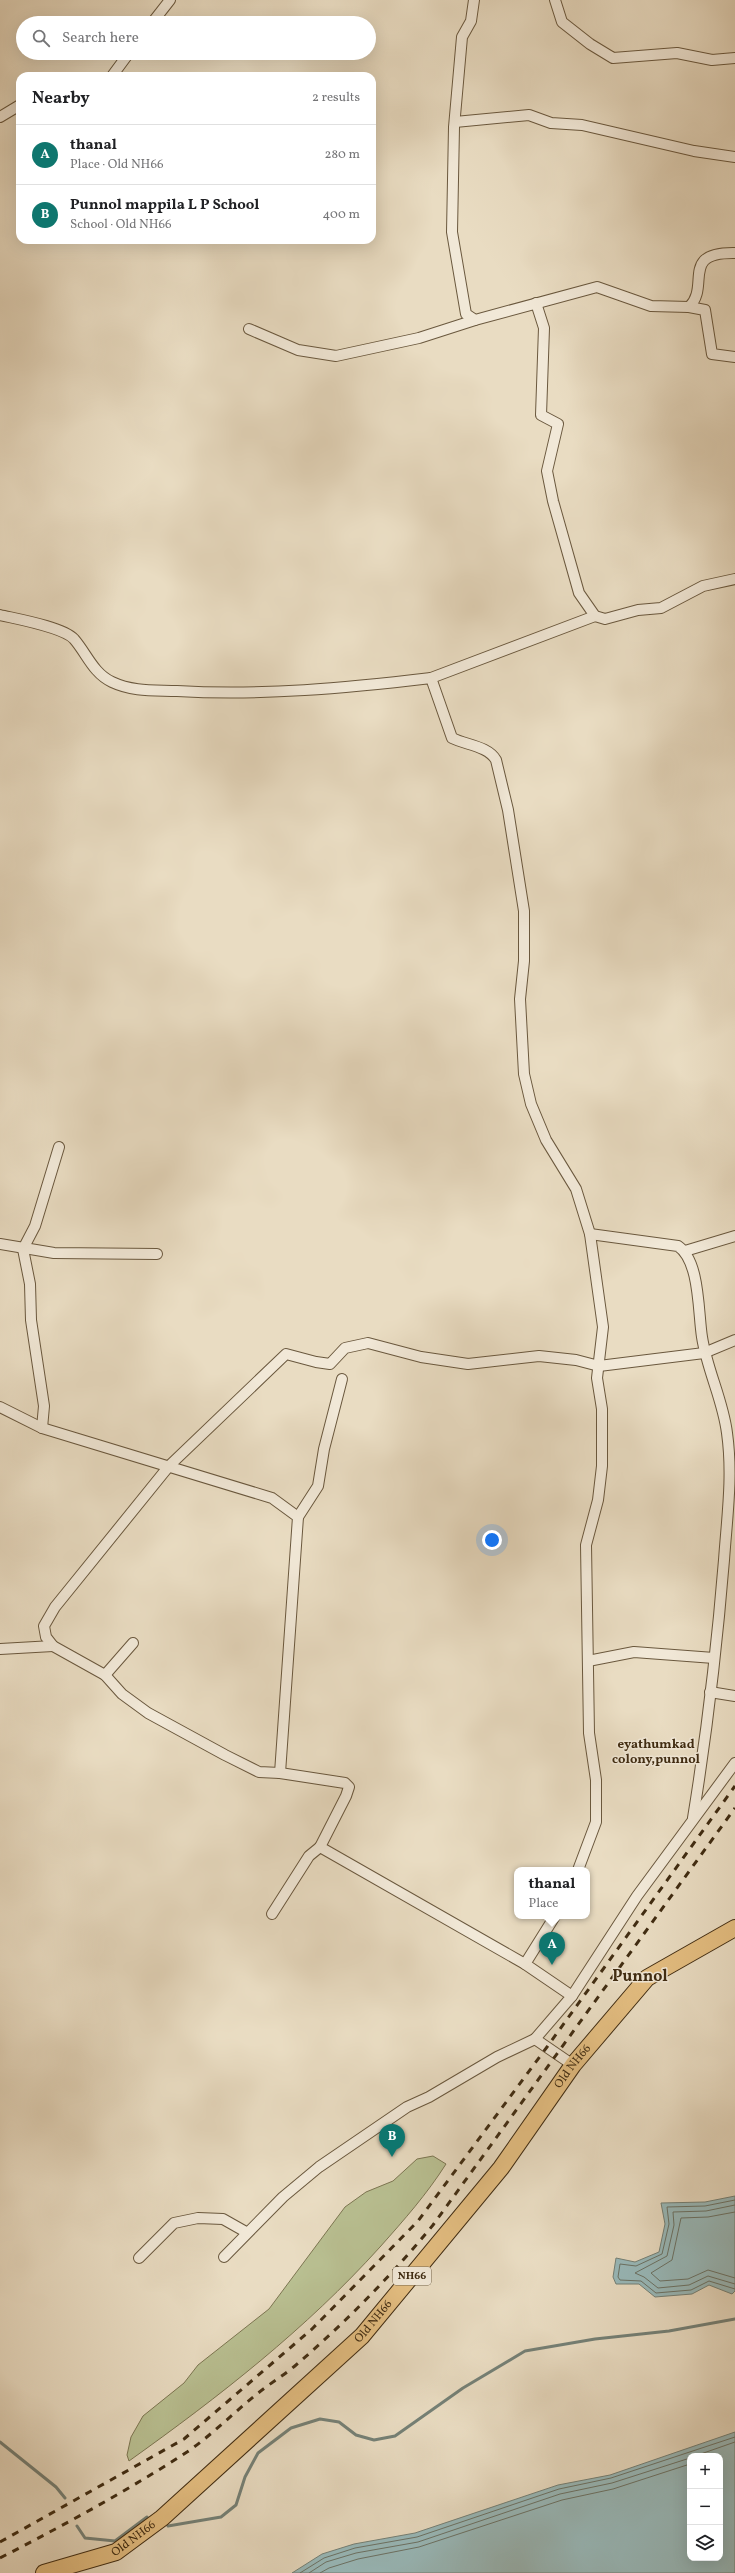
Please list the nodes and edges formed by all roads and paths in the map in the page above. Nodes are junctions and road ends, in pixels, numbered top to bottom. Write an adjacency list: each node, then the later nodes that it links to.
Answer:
1 (170, 0): 4 (street)
2 (474, 0): 10 (street)
3 (555, 0): 5 (street)
4 (157, 16)
5 (735, 58)
6 (124, 60): 7 (street)
7 (115, 72)
8 (16, 110): 9 (street)
9 (0, 117)
10 (455, 122): 11 (street); 15 (street)
11 (735, 157)
12 (735, 253): 14 (street)
13 (536, 303): 14 (street); 15 (street); 20 (street)
14 (690, 308): 17 (street)
15 (475, 320): 16 (street)
16 (249, 329)
17 (735, 357)
18 (735, 579): 20 (street)
19 (0, 615): 21 (street)
20 (595, 616): 21 (street)
21 (431, 678): 23 (street)
22 (58, 1147): 26 (street)
23 (590, 1234): 27 (street); 31 (street)
24 (735, 1236): 27 (street)
25 (0, 1244): 26 (street)
26 (23, 1249): 28 (street); 34 (street)
27 (684, 1251): 30 (street)
28 (157, 1254)
29 (735, 1340): 30 (street)
30 (704, 1353): 31 (street); 40 (street)
31 (599, 1366): 35 (street); 41 (street)
32 (342, 1379): 36 (street)
33 (0, 1407): 34 (street)
34 (42, 1428): 35 (street)
35 (169, 1466): 36 (street); 38 (street)
36 (298, 1517): 46 (street)
37 (133, 1643): 42 (street)
38 (54, 1646): 39 (street); 42 (street)
39 (0, 1648)
40 (714, 1658): 41 (street); 43 (street)
41 (588, 1661): 49 (street)
42 (105, 1675): 46 (street)
43 (710, 1692): 44 (street); 47 (street)
44 (735, 1696)
45 (735, 1763): 47 (street)
46 (280, 1773): 48 (street)
47 (693, 1818): 54 (street)
48 (320, 1847): 50 (street); 53 (street)
49 (579, 1867)
50 (272, 1914)
51 (553, 1919): 53 (street)
52 (735, 1928): 56 (main road, Old NH66 / NH66)
53 (525, 1964): 54 (street)
54 (572, 1996): 55 (street)
55 (535, 2040): 56 (street); 57 (street)
56 (573, 2065): 60 (main road, Old NH66 / NH66)
57 (246, 2232): 58 (street); 59 (street)
58 (224, 2257)
59 (139, 2258)
60 (44, 2573)

